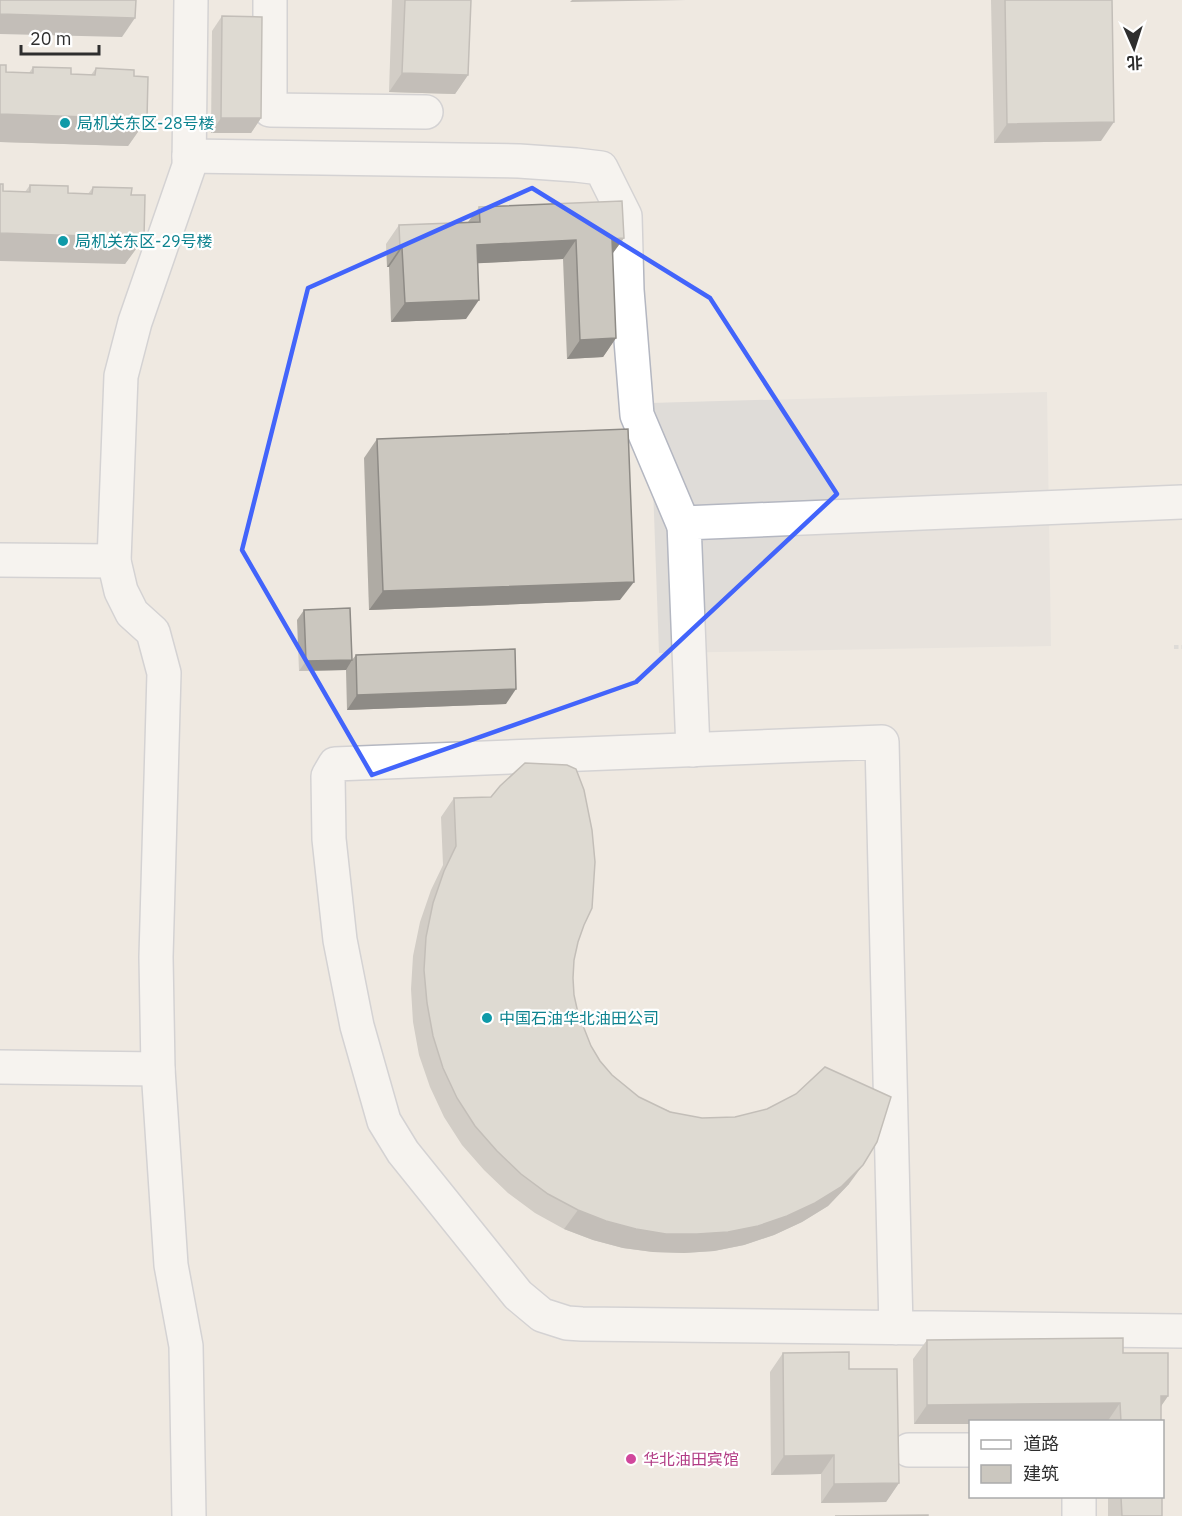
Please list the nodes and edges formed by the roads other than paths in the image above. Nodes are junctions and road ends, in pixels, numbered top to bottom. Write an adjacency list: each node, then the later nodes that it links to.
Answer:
1 (191, 0): 4 (street)
2 (270, 0): 3 (street)
3 (426, 112)
4 (189, 156): 6 (street); 8 (street)
5 (1182, 502): 6 (street)
6 (684, 526): 9 (street)
7 (0, 560): 8 (street)
8 (114, 561): 11 (street)
9 (693, 750): 12 (street); 12 (street)
10 (0, 1067): 11 (street)
11 (158, 1069): 17 (street)
12 (896, 1328): 13 (street)
13 (1182, 1331)
14 (909, 1450): 15 (street)
15 (969, 1450)
16 (1079, 1498): 18 (street)
17 (189, 1516)
18 (1079, 1516)

